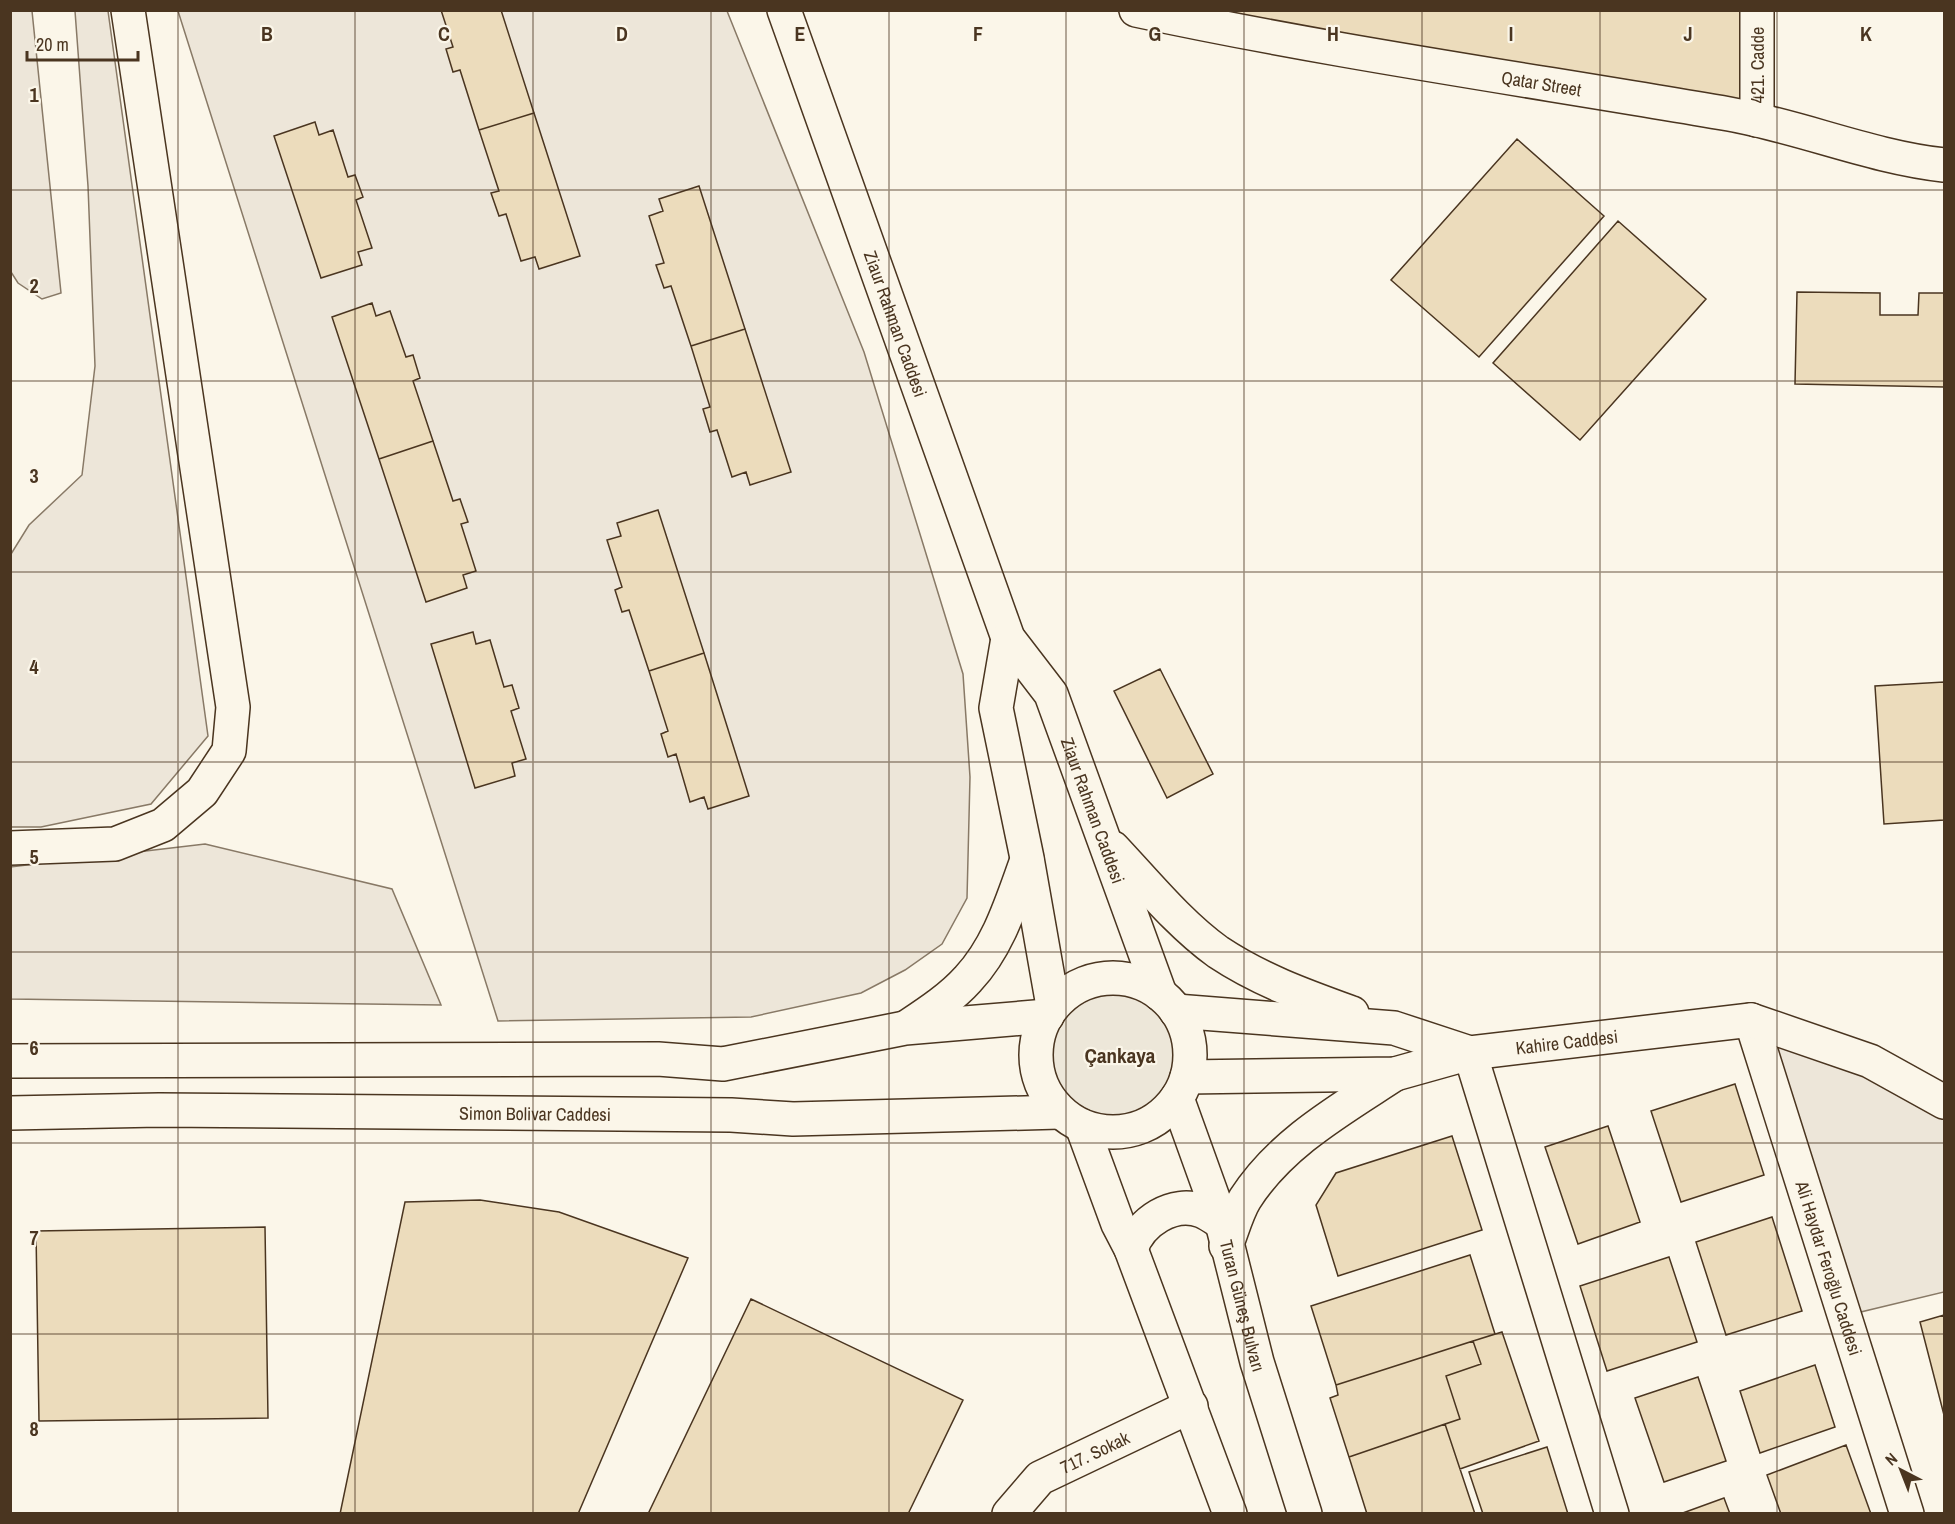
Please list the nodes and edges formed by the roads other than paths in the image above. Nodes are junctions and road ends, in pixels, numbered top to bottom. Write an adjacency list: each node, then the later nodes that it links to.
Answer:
1 (128, 10): 9 (main road)
2 (784, 10): 7 (main road, Ziaur Rahman Caddesi)
3 (1136, 10): 5 (main road, Qatar Street)
4 (1757, 10): 5 (main road, 421. Cadde)
5 (1757, 120): 6 (main road, Qatar Street)
6 (1944, 165)
7 (1008, 638): 8 (main road, Ziaur Rahman Caddesi); 10 (main road, Ziaur Rahman Caddesi)
8 (1102, 836): 11 (main road, Ziaur Rahman Caddesi); 15 (main road)
9 (10, 848)
10 (1028, 858): 12 (main road, Ziaur Rahman Caddesi); 14 (main road)
11 (1168, 1002): 12 (main road); 15 (main road, Kahire Caddesi); 19 (main road)
12 (1050, 1011): 14 (main road); 22 (main road)
13 (1751, 1020): 16 (main road, Kahire Caddesi); 20 (main road, Kahire Caddesi); 30 (main road, Ali Haydar Feroğlu Caddesi)
14 (906, 1028): 17 (main road)
15 (1394, 1028): 16 (main road, Kahire Caddesi)
16 (1470, 1053): 18 (main road); 29 (main road)
17 (10, 1061)
18 (1395, 1074): 19 (main road); 23 (main road)
19 (1182, 1088): 22 (main road); 23 (main road, Turan Güneş Bulvarı)
20 (1944, 1102)
21 (10, 1113): 22 (main road, Simon Bolivar Caddesi)
22 (1071, 1119): 24 (main road)
23 (1224, 1235): 24 (main road); 28 (main road, Turan Güneş Bulvarı)
24 (1131, 1249): 25 (main road)
25 (1191, 1406): 26 (main road, 717. Sokak); 27 (main road)
26 (1010, 1514)
27 (1230, 1514)
28 (1305, 1514)
29 (1612, 1514)
30 (1907, 1514)

